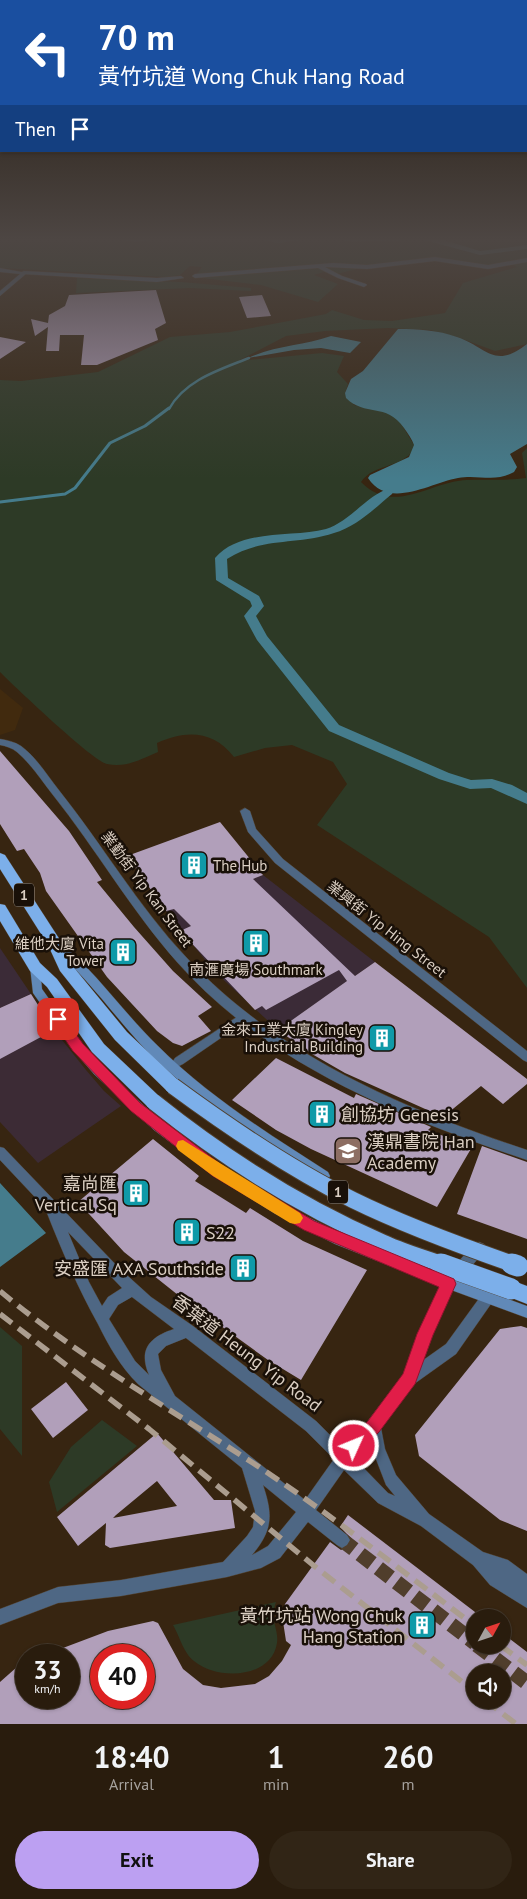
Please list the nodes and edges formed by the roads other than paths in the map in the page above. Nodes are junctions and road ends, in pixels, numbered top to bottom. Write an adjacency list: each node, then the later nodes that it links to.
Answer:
1 (0, 742): 7 (street, 業勤街 Yip Kan Street)
2 (245, 811): 8 (street, 業興街 Yip Hing Street)
3 (0, 858): 5 (highway, 1)
4 (0, 909): 6 (highway, 1)
5 (55, 944): 13 (main road); 15 (highway, 1, bridge)
6 (35, 967): 16 (main road); 18 (highway, 1, bridge)
7 (243, 1017): 9 (street); 11 (street, 業勤街 Yip Kan Street)
8 (527, 1057)
9 (179, 1061)
10 (0, 1152): 12 (street, 香葉道 Heung Yip Road)
11 (527, 1155)
12 (51, 1208): 17 (street, 香葉道 Heung Yip Road); 21 (street, 香葉道 Heung Yip Road)
13 (481, 1245): 14 (main road); 16 (street)
14 (527, 1260)
15 (527, 1269)
16 (448, 1284): 19 (main road); 23 (street)
17 (132, 1289): 21 (street); 22 (street, 香葉道 Heung Yip Road)
18 (527, 1295)
19 (488, 1297): 20 (main road); 23 (street)
20 (527, 1312)
21 (102, 1318): 24 (street, 香葉道 Heung Yip Road)
22 (188, 1331): 24 (street); 26 (street, 香葉道 Heung Yip Road)
23 (409, 1379): 25 (street)
24 (173, 1403): 27 (street, 香葉道 Heung Yip Road)
25 (374, 1426): 26 (street); 29 (street, 香葉道 Heung Yip Road)
26 (344, 1458): 28 (street); 29 (street, 香葉道 Heung Yip Road)
27 (248, 1465): 28 (street, 香葉道 Heung Yip Road); 32 (street)
28 (306, 1511): 30 (street, 香葉道 Heung Yip Road); 32 (street)
29 (426, 1521): 31 (street, 香葉道 Heung Yip Road)
30 (342, 1540)
31 (478, 1559): 33 (street, 香葉道 Heung Yip Road); 34 (street, 香葉道 Heung Yip Road)
32 (227, 1569): 35 (street)
33 (527, 1583)
34 (527, 1600)
35 (0, 1618)

